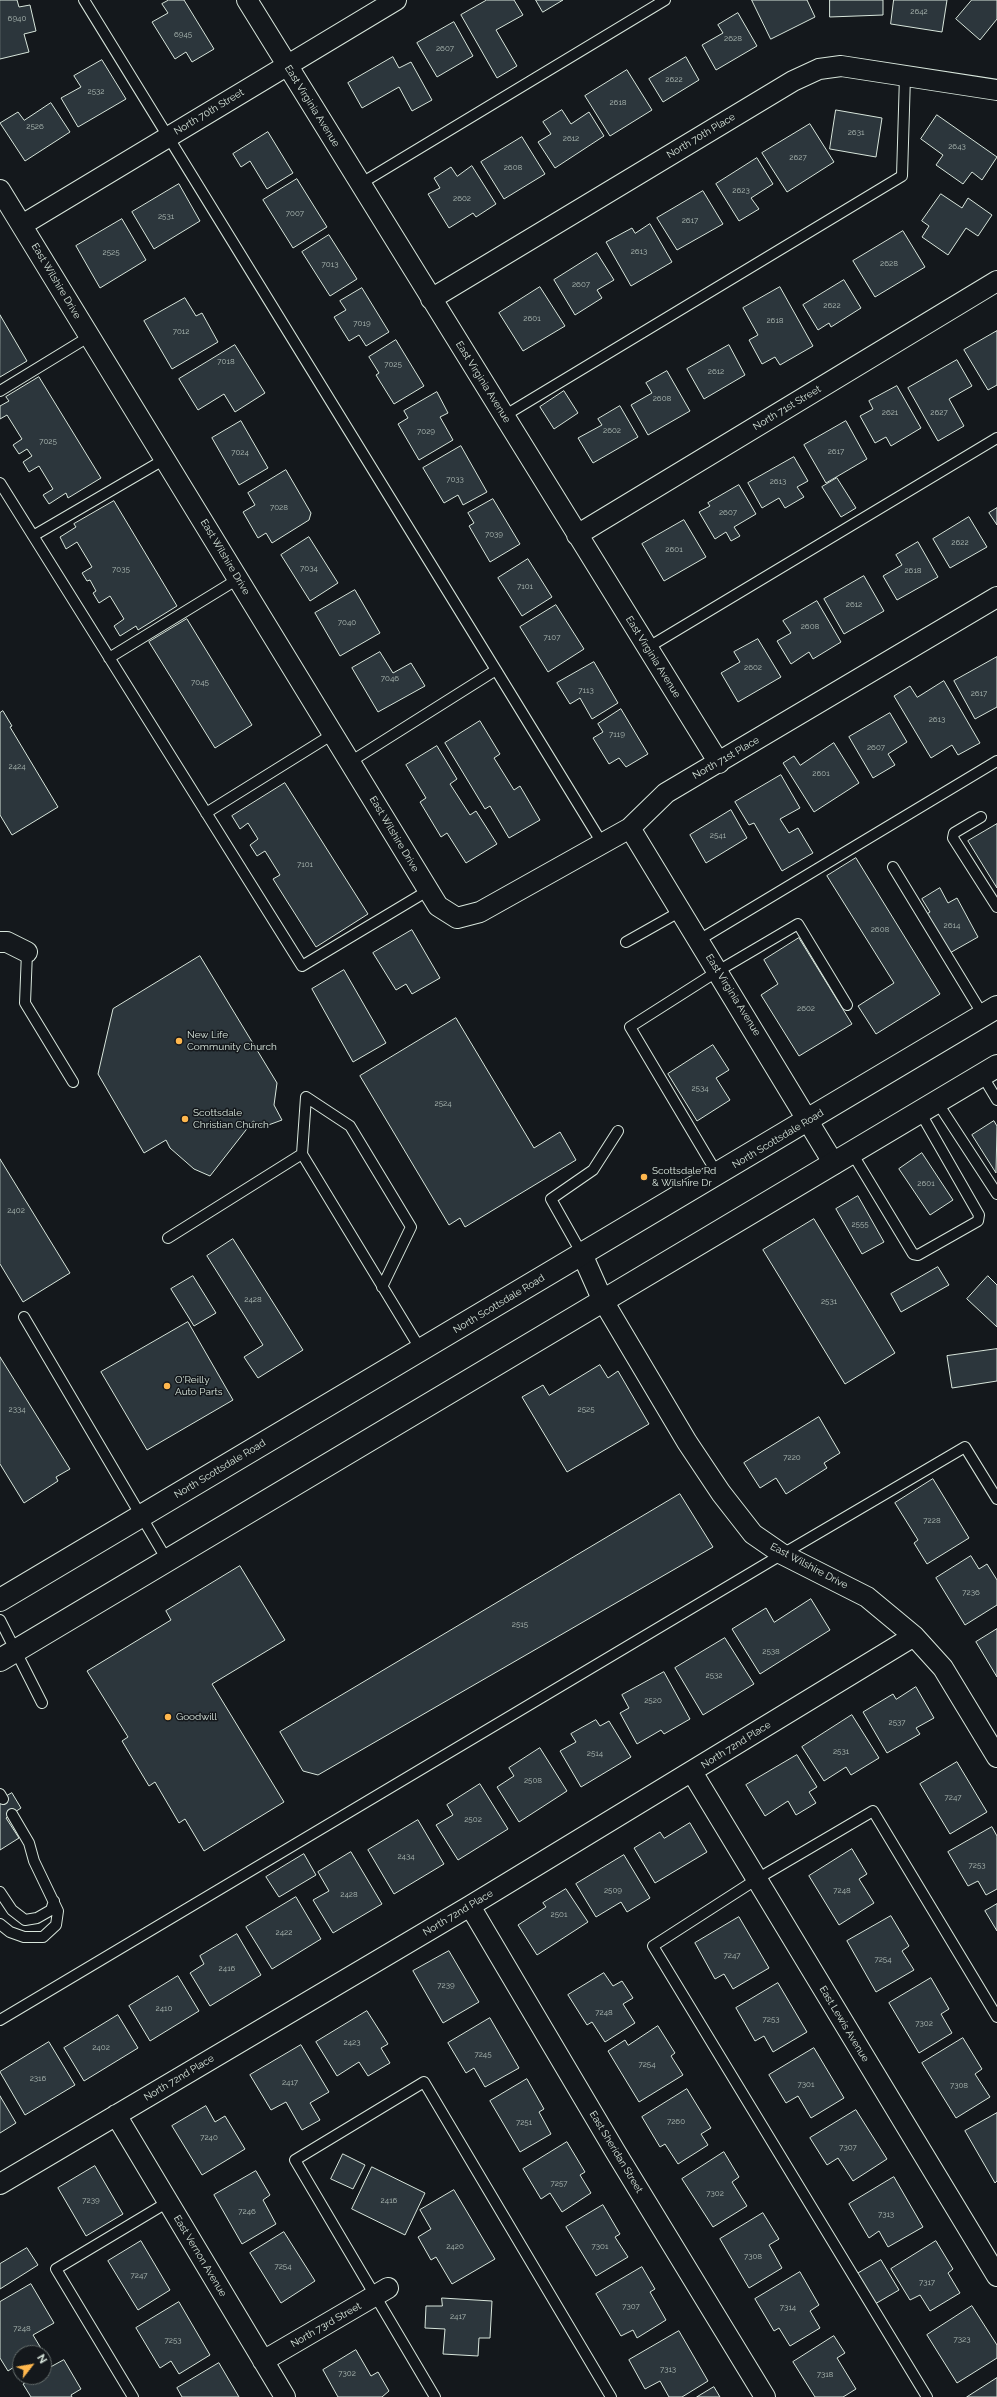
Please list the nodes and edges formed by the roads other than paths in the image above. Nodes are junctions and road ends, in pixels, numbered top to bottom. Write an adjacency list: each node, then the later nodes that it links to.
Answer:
1 (84, 0): 8 (lane)
2 (247, 0): 5 (street, East Virginia Avenue)
3 (396, 0): 5 (street, North 70th Street)
4 (665, 0): 9 (lane)
5 (287, 66): 8 (street, North 70th Street); 9 (street, East Virginia Avenue)
6 (905, 76): 7 (street, North 70th Place); 13 (street, North 70th Place); 16 (lane)
7 (997, 90)
8 (168, 136): 11 (street, North 70th Street); 26 (lane)
9 (360, 184): 13 (street, East Virginia Avenue)
10 (0, 190): 11 (street, East Wilshire Drive)
11 (22, 225): 14 (street, East Wilshire Drive)
12 (997, 280): 20 (street, North 71st Street)
13 (431, 299): 16 (street, East Virginia Avenue)
14 (90, 336): 15 (lane); 18 (street, East Wilshire Drive)
15 (0, 391)
16 (504, 416): 20 (street, East Virginia Avenue)
17 (997, 438): 24 (lane)
18 (165, 459): 21 (lane); 22 (street, East Wilshire Drive)
19 (0, 483): 21 (lane)
20 (577, 534): 24 (street, East Virginia Avenue)
21 (33, 536): 25 (lane)
22 (238, 578): 25 (lane); 27 (street, East Wilshire Drive)
23 (997, 597): 30 (street, North 71st Place)
24 (647, 648): 30 (street, East Virginia Avenue)
25 (109, 658): 31 (lane)
26 (496, 670): 29 (lane); 34 (lane)
27 (333, 734): 29 (street, East Wilshire Drive); 31 (lane)
28 (997, 761): 40 (lane)
29 (350, 762): 36 (street, East Wilshire Drive)
30 (719, 763): 33 (street, North 71st Place)
31 (206, 813): 36 (lane)
32 (981, 817): 37 (lane)
33 (630, 828): 34 (street, North 71st Place); 38 (street, East Virginia Avenue)
34 (602, 843): 39 (street, North 71st Place)
35 (893, 868): 46 (lane)
36 (428, 890): 39 (street, East Wilshire Drive)
37 (997, 907)
38 (681, 911): 40 (street, East Virginia Avenue); 42 (lane)
39 (458, 918)
40 (699, 940): 44 (street, East Virginia Avenue)
41 (0, 942): 43 (street)
42 (626, 942)
43 (27, 952): 48 (lane)
44 (718, 971): 45 (lane); 51 (street, East Virginia Avenue); 56 (lane)
45 (847, 1004)
46 (990, 1011): 51 (main road, North Scottsdale Road)
47 (989, 1071): 49 (lane); 50 (main road)
48 (73, 1082)
49 (997, 1100)
50 (928, 1107): 53 (main road); 53 (lane); 57 (lane)
51 (809, 1120): 55 (street, East Virginia Avenue); 56 (main road, North Scottsdale Road)
52 (618, 1131): 59 (lane)
53 (852, 1152): 55 (main road)
54 (302, 1154): 58 (lane); 60 (lane); 60 (lane)
55 (834, 1164): 61 (main road)
56 (718, 1175): 59 (main road, North Scottsdale Road)
57 (997, 1194)
58 (168, 1238)
59 (582, 1254): 61 (street, East Wilshire Drive); 63 (main road, North Scottsdale Road)
60 (382, 1287): 63 (lane)
61 (602, 1299): 66 (street, East Wilshire Drive); 67 (main road)
62 (24, 1317): 65 (lane)
63 (421, 1350): 65 (main road, North Scottsdale Road)
64 (997, 1499): 66 (lane)
65 (141, 1517): 67 (lane); 68 (main road, North Scottsdale Road)
66 (782, 1554): 70 (street, East Wilshire Drive); 82 (lane)
67 (167, 1560): 71 (main road)
68 (0, 1600)
69 (0, 1620): 71 (lane)
70 (914, 1636): 73 (street, East Wilshire Drive); 74 (street, North 72nd Place)
71 (8, 1655): 72 (lane)
72 (42, 1703)
73 (997, 1757)
74 (692, 1772): 76 (street, East Lewis Avenue); 79 (street, North 72nd Place)
75 (12, 1814): 78 (lane)
76 (757, 1879): 81 (lane); 86 (street, East Lewis Avenue); 94 (lane)
77 (0, 1892): 78 (lane)
78 (54, 1901): 80 (lane)
79 (470, 1906): 83 (street, North 72nd Place); 93 (street, East Sheridan Street)
80 (0, 1924)
81 (997, 2017)
82 (0, 2020)
83 (116, 2115): 84 (street, North 72nd Place); 85 (street, East Vernon Avenue)
84 (0, 2184)
85 (168, 2202): 88 (street, East Vernon Avenue); 89 (lane)
86 (997, 2276)
87 (382, 2292): 88 (street, North 73rd Street); 91 (lane); 92 (lane)
88 (263, 2361): 90 (street, East Vernon Avenue)
89 (133, 2397)
90 (285, 2397)
91 (435, 2397)
92 (611, 2397)
93 (765, 2397)
94 (927, 2397)

